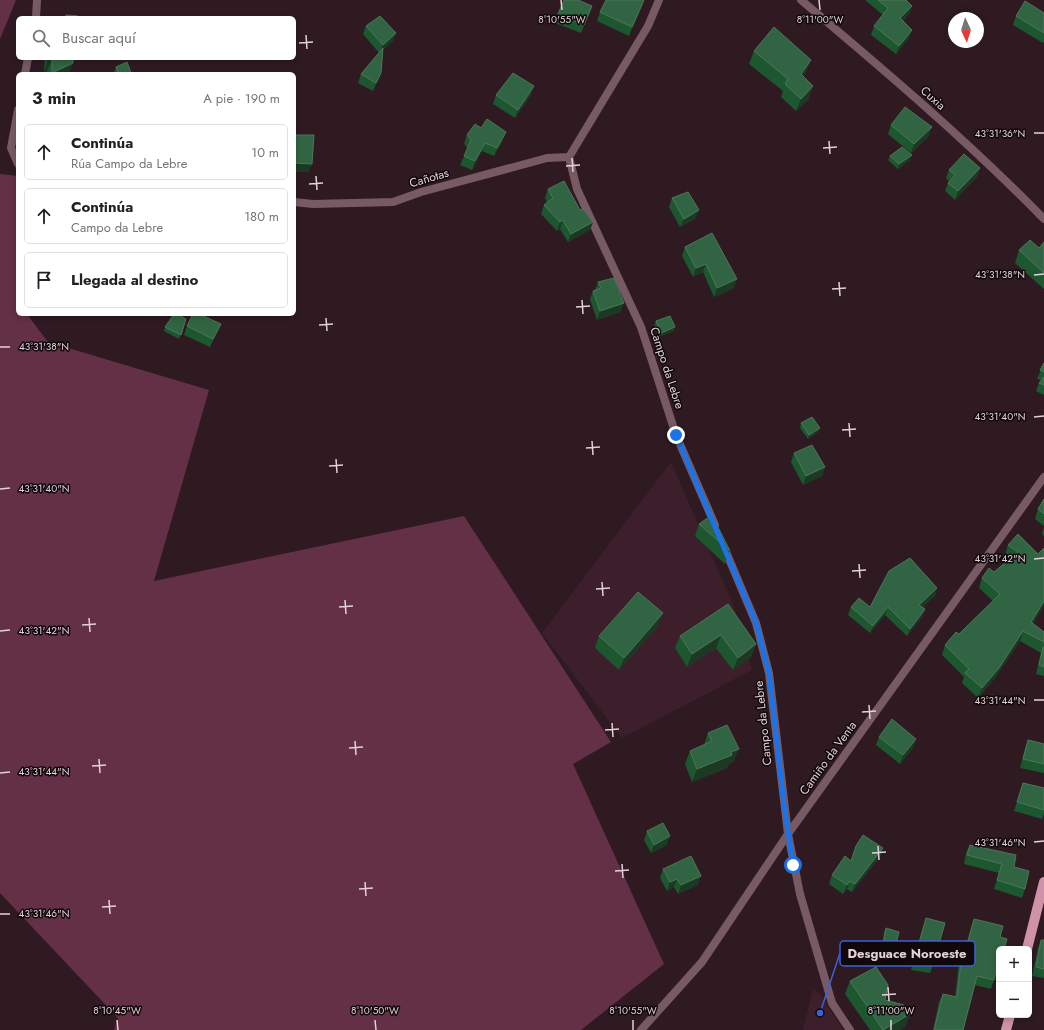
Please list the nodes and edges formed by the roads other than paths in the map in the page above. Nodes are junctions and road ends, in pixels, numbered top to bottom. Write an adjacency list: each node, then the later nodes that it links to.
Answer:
1 (37, 0): 4 (street)
2 (659, 0): 8 (street)
3 (801, 0): 11 (street, Cuxia)
4 (36, 16)
5 (28, 60): 6 (street)
6 (25, 72)
7 (16, 121): 9 (street)
8 (569, 157): 10 (street, Cañotas); 13 (street, Campo da Lebre)
9 (16, 159)
10 (296, 202)
11 (1044, 218)
12 (1044, 477): 13 (street, Camiño da Venta)
13 (788, 834): 17 (street, Camiño da Venta); 18 (street, Campo da Lebre)
14 (1044, 882): 15 (main road)
15 (1028, 946)
16 (1009, 1018): 19 (main road)
17 (641, 1030)
18 (850, 1030)
19 (1006, 1030)

